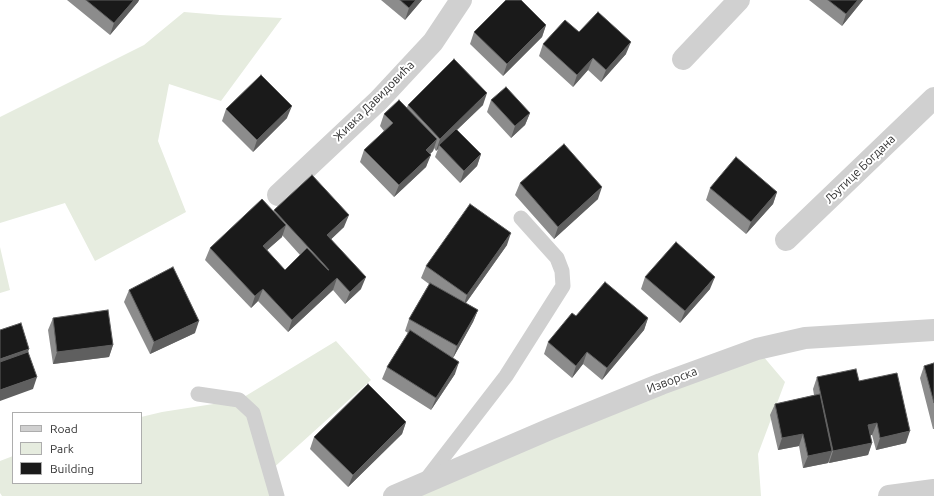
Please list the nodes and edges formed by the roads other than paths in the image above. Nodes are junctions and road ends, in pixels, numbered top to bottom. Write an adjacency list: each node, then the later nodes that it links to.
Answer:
1 (461, 0): 5 (street, Живка Давидовића)
2 (739, 0): 3 (street)
3 (683, 59)
4 (934, 98): 7 (street, Љутице Богдана)
5 (278, 195)
6 (521, 218): 10 (lane, Изворска)
7 (786, 240)
8 (934, 330): 10 (street, Изворска)
9 (198, 394): 12 (lane)
10 (423, 484): 13 (street, Изворска)
11 (934, 490): 14 (street)
12 (277, 496)
13 (394, 496)
14 (889, 496)

